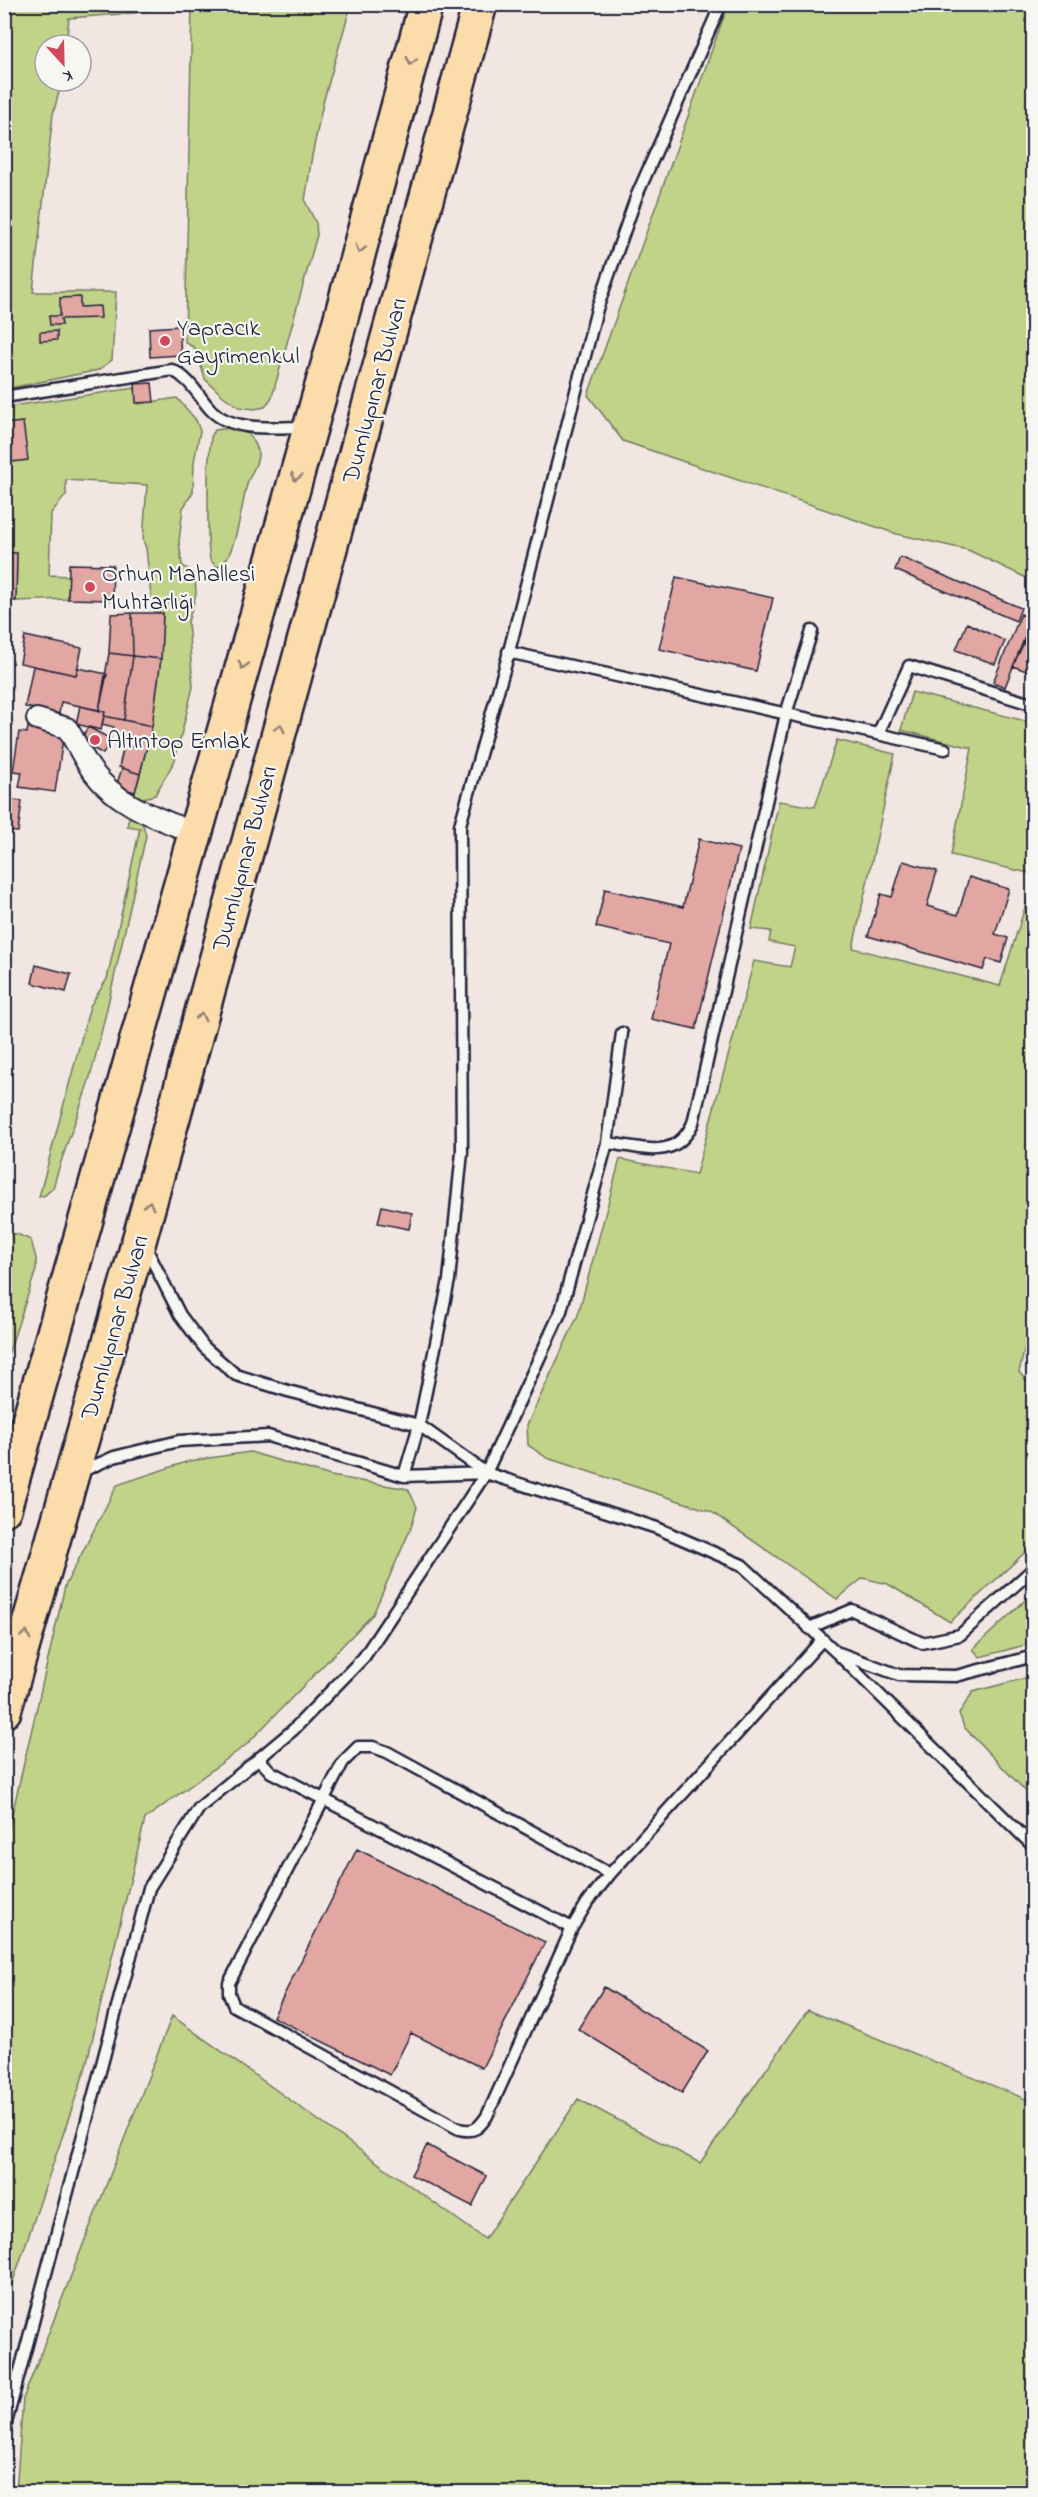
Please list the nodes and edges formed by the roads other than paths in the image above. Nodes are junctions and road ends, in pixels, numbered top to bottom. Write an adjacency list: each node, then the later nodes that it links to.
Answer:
1 (426, 4): 5 (highway, Dumlupınar Bulvarı, one-way to 5)
2 (480, 4): 16 (highway, Dumlupınar Bulvarı, one-way to 2)
3 (721, 4): 7 (lane)
4 (4, 397): 5 (lane)
5 (310, 427): 13 (highway, Dumlupınar Bulvarı, one-way to 13)
6 (812, 631): 9 (lane)
7 (508, 652): 9 (lane); 17 (lane)
8 (1034, 705): 11 (lane)
9 (786, 714): 11 (lane); 15 (lane)
10 (37, 719): 13 (street)
11 (879, 734): 12 (lane)
12 (945, 749)
13 (196, 834): 21 (highway, Dumlupınar Bulvarı)
14 (622, 1033): 15 (lane)
15 (607, 1143): 18 (lane)
16 (140, 1237): 17 (lane); 19 (highway, Dumlupınar Bulvarı)
17 (419, 1425): 18 (lane); 20 (lane)
18 (486, 1473): 20 (lane); 23 (lane); 28 (lane)
19 (70, 1476): 20 (lane); 27 (highway, Dumlupınar Bulvarı, one-way to 19)
20 (404, 1476)
21 (4, 1509)
22 (1034, 1568): 23 (lane)
23 (809, 1628): 24 (lane)
24 (822, 1640): 25 (lane); 31 (lane)
25 (836, 1652): 26 (lane); 30 (lane)
26 (1034, 1656)
27 (4, 1711)
28 (259, 1759): 29 (lane); 33 (lane)
29 (325, 1800): 31 (lane); 32 (lane); 32 (lane)
30 (1034, 1847)
31 (610, 1874): 32 (lane)
32 (572, 1928)
33 (4, 2441)

